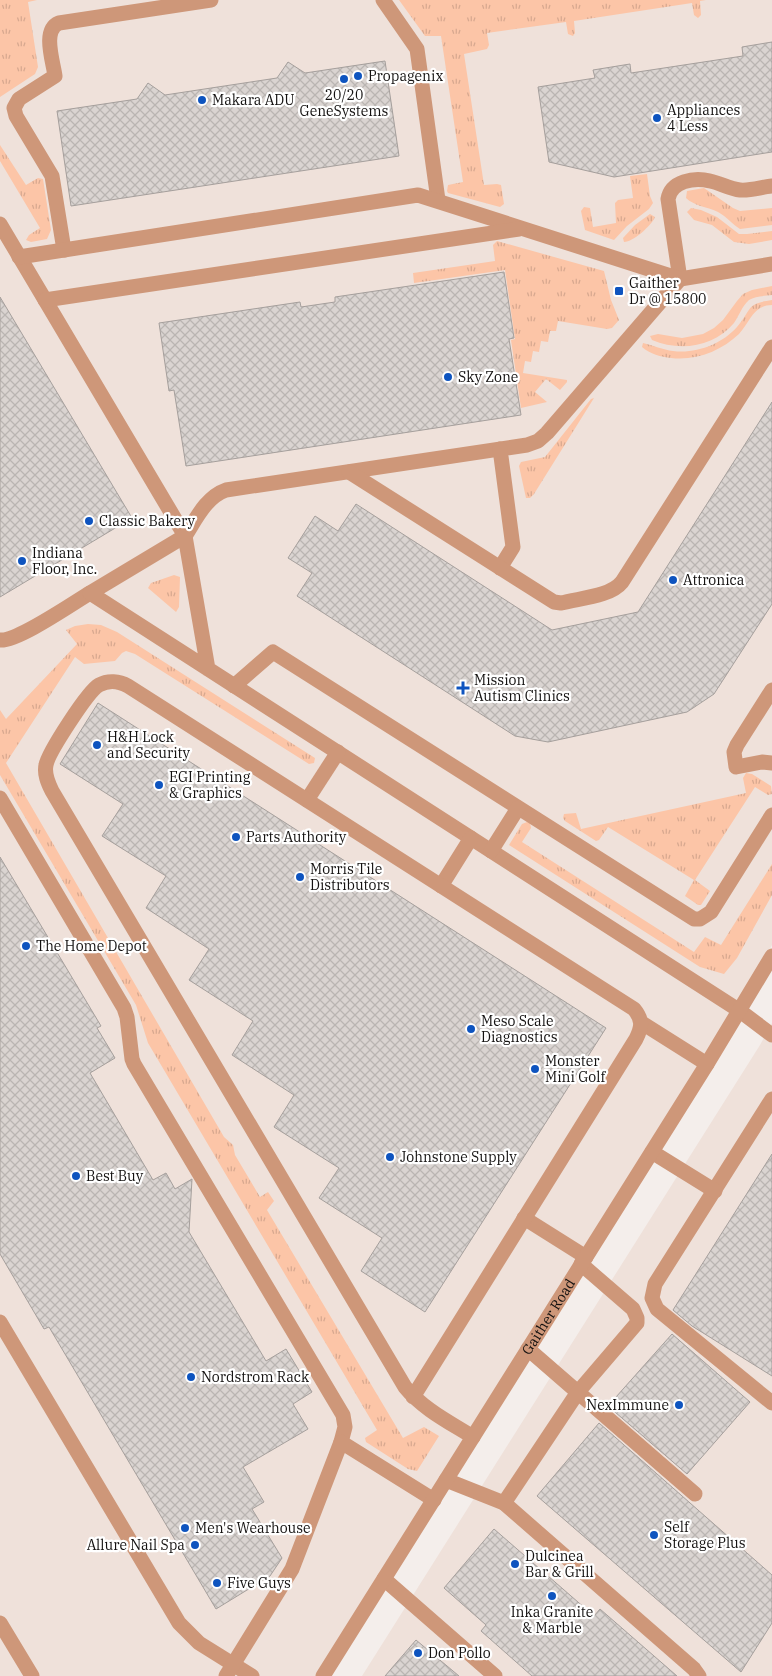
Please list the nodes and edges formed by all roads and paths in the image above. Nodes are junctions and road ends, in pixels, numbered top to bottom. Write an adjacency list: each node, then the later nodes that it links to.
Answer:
1 (211, 0): 7 (street)
2 (384, 0): 4 (street)
3 (772, 186): 10 (street)
4 (438, 200): 6 (street); 7 (street)
5 (0, 224): 8 (street)
6 (523, 228): 10 (street); 11 (street)
7 (64, 250): 8 (street)
8 (19, 257): 11 (street)
9 (772, 264): 10 (street)
10 (680, 279): 13 (street)
11 (45, 300): 15 (street)
12 (772, 347): 16 (street)
13 (500, 449): 14 (street); 16 (street)
14 (349, 472): 15 (street); 16 (street)
15 (185, 536): 17 (street); 19 (street)
16 (500, 568)
17 (90, 593): 18 (street); 19 (street)
18 (0, 640)
19 (208, 669): 20 (street)
20 (234, 686): 22 (street); 26 (street)
21 (772, 690): 23 (street)
22 (338, 752): 25 (street); 28 (street)
23 (772, 763)
24 (0, 798): 47 (street)
25 (307, 800): 30 (street); 44 (street)
26 (518, 808): 27 (street); 29 (street)
27 (772, 815)
28 (472, 838): 29 (street); 30 (street)
29 (491, 851): 32 (street)
30 (441, 886): 33 (street)
31 (772, 956): 32 (street, Gaither Road)
32 (740, 1011): 34 (street); 35 (street, Gaither Road)
33 (642, 1023): 35 (street); 39 (street)
34 (772, 1035)
35 (708, 1064): 37 (street, Gaither Road)
36 (772, 1099): 38 (street)
37 (652, 1152): 38 (street); 40 (street, Gaither Road)
38 (714, 1191): 45 (street)
39 (524, 1218): 40 (street); 44 (street)
40 (584, 1260): 42 (street, Gaither Road); 43 (street)
41 (0, 1322): 54 (street)
42 (528, 1349): 43 (street); 46 (street, Gaither Road)
43 (578, 1392): 49 (street); 51 (street)
44 (413, 1397): 46 (street)
45 (772, 1403)
46 (473, 1437): 48 (street, Gaither Road)
47 (341, 1442): 50 (street); 54 (street)
48 (446, 1480): 50 (street, Gaither Road); 51 (street)
49 (695, 1494)
50 (434, 1500): 52 (street, Gaither Road)
51 (504, 1503): 59 (street)
52 (384, 1579): 57 (street, Gaither Road); 58 (street)
53 (0, 1623): 55 (street)
54 (230, 1670): 56 (street)
55 (32, 1676)
56 (252, 1676)
57 (323, 1676)
58 (495, 1676)
59 (699, 1676)

